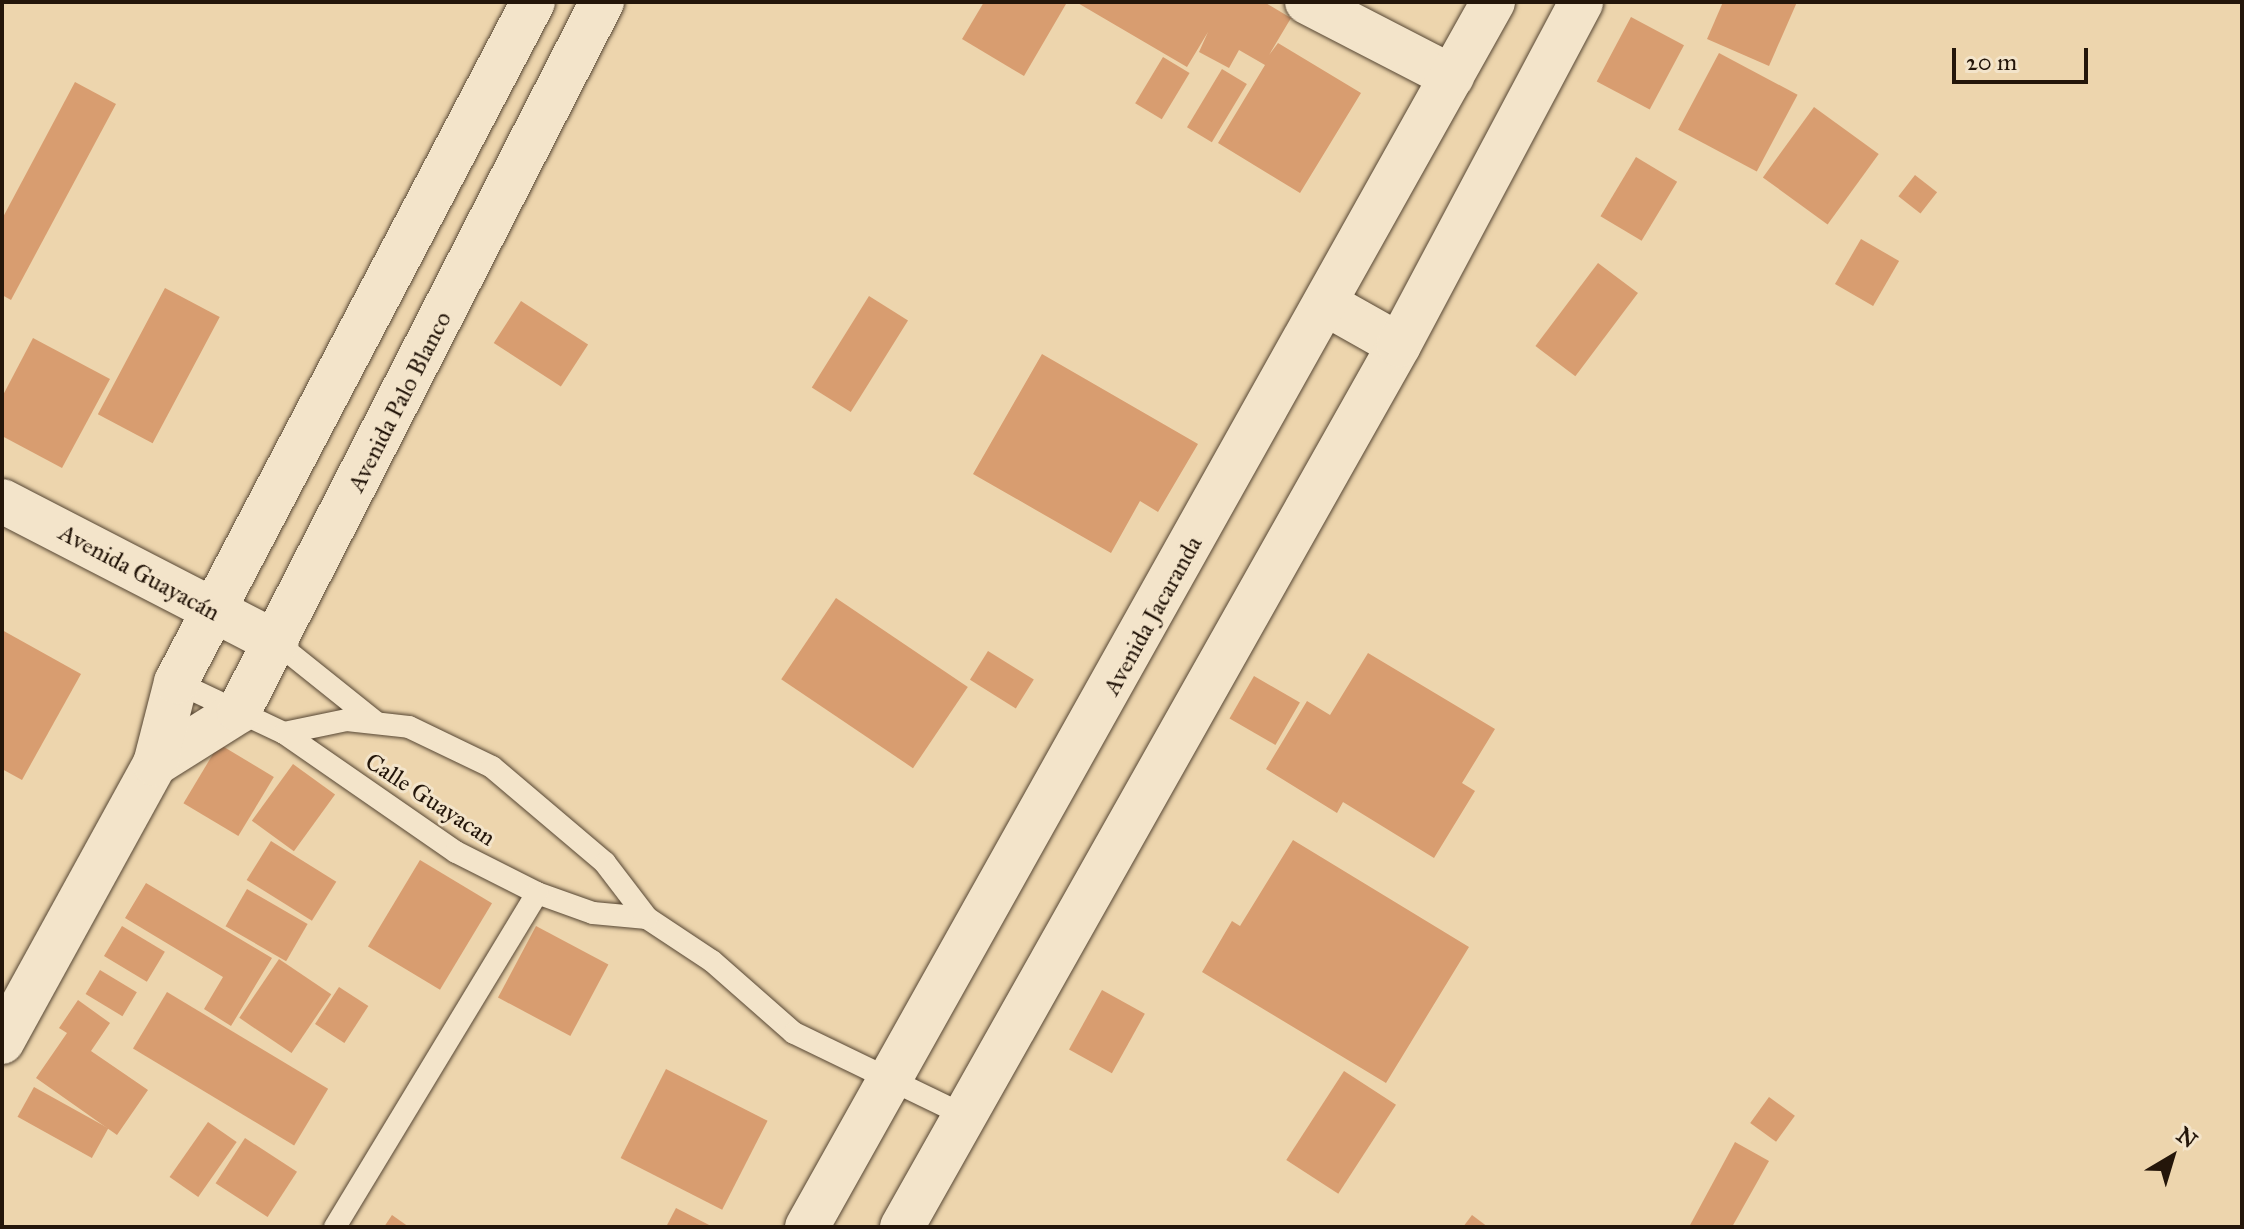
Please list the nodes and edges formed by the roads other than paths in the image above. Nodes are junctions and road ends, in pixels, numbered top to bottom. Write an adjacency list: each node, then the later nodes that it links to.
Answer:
1 (533, 2): 10 (street, Avenida Palo Blanco)
2 (602, 2): 11 (street, Avenida Palo Blanco)
3 (1307, 2): 6 (street)
4 (1493, 2): 6 (street, Avenida Jacaranda)
5 (1581, 2): 8 (street)
6 (1452, 77): 7 (street, Avenida Jacaranda)
7 (1328, 305): 8 (street); 20 (street, Avenida Jacaranda)
8 (1399, 345): 21 (street)
9 (2, 501): 10 (street, Avenida Guayacán)
10 (215, 613): 11 (street, Avenida Guayacán); 12 (street, Avenida Palo Blanco)
11 (277, 643): 13 (street, Avenida Palo Blanco); 14 (lane)
12 (176, 682): 13 (lane, Calle Guayacan); 16 (street, Avenida Palo Blanco)
13 (239, 711): 15 (lane, Calle Guayacan); 16 (street, Avenida Palo Blanco)
14 (378, 724): 15 (lane, Calle Guayacan); 18 (lane, Calle Guayacan)
15 (284, 733): 17 (lane, Calle Guayacan)
16 (155, 764): 19 (street, Avenida Palo Blanco)
17 (537, 893): 18 (lane, Calle Guayacan); 22 (lane)
18 (647, 918): 20 (lane, Calle Guayacan)
19 (2, 1042)
20 (894, 1078): 21 (lane, Calle Guayacan); 23 (street, Avenida Jacaranda)
21 (966, 1116): 24 (street)
22 (335, 1227)
23 (807, 1227)
24 (902, 1227)

